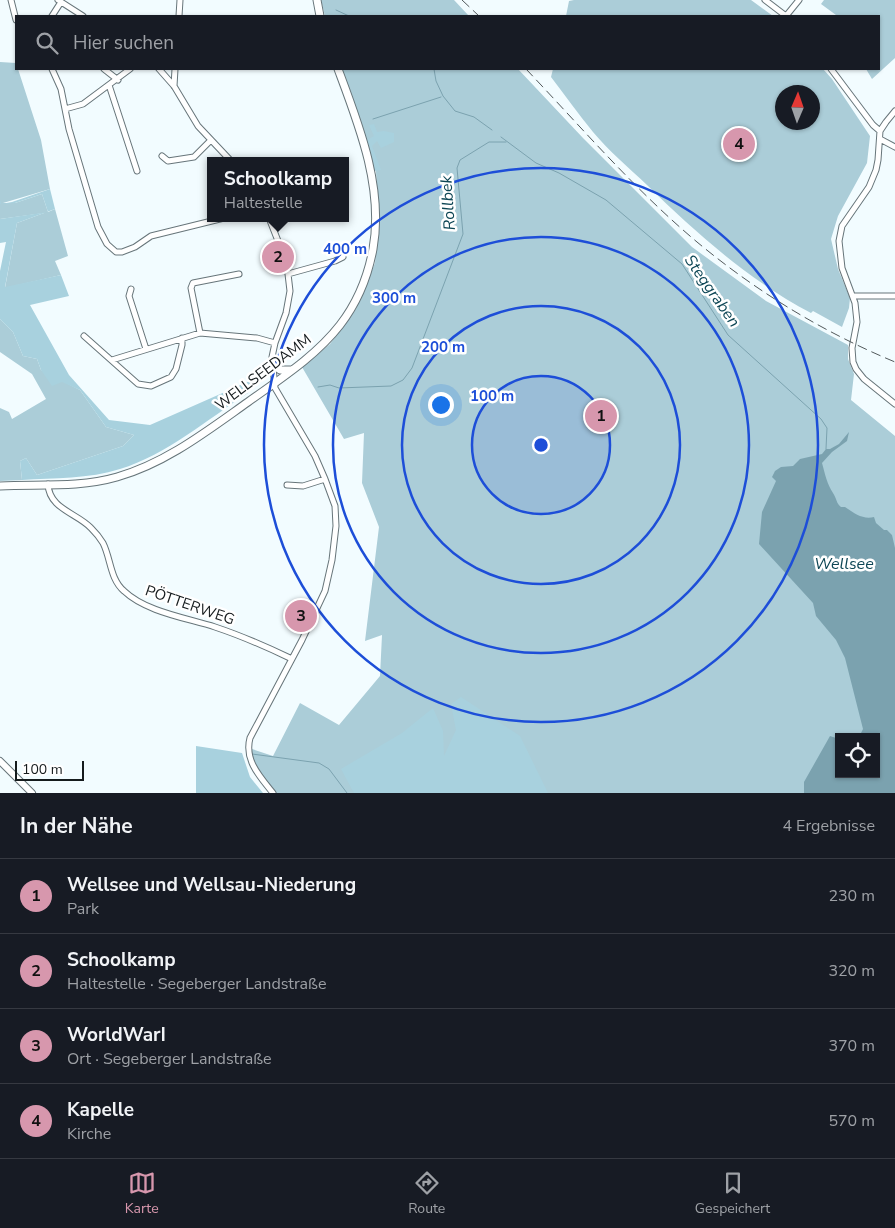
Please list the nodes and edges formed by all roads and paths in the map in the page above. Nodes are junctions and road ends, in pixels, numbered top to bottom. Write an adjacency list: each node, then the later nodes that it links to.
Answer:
1 (11, 0): 13 (street)
2 (180, 0): 9 (street)
3 (317, 0): 10 (main road)
4 (765, 0): 11 (street)
5 (799, 0): 12 (street)
6 (59, 1): 7 (street); 8 (street)
7 (52, 15)
8 (81, 15)
9 (178, 15)
10 (320, 15)
11 (785, 15)
12 (787, 15)
13 (15, 16)
14 (52, 70): 24 (street)
15 (105, 70): 21 (street)
16 (129, 70): 21 (street)
17 (160, 70): 23 (street)
18 (175, 70): 23 (street)
19 (338, 70): 48 (main road, WELLSEEDAMM)
20 (832, 70): 26 (street)
21 (118, 80): 22 (street)
22 (109, 84): 24 (street); 32 (street)
23 (174, 86): 28 (street)
24 (65, 109): 33 (street)
25 (895, 111): 26 (street)
26 (880, 131): 27 (street)
27 (880, 139): 29 (street); 39 (street)
28 (211, 140): 30 (street); 31 (street)
29 (895, 147)
30 (162, 156)
31 (227, 157)
32 (137, 172)
33 (208, 222)
34 (271, 222): 37 (street)
35 (343, 256): 37 (street)
36 (240, 274): 41 (street)
37 (288, 274): 44 (street)
38 (131, 289): 45 (street)
39 (854, 296): 40 (street); 50 (street)
40 (895, 296)
41 (200, 334): 43 (street); 44 (street)
42 (84, 336): 46 (street)
43 (182, 338): 45 (street); 46 (street)
44 (275, 343): 47 (street)
45 (146, 349): 46 (street)
46 (112, 360)
47 (272, 364): 48 (main road); 49 (street)
48 (292, 370): 49 (main road, WELLSEEDAMM)
49 (274, 383): 51 (street); 52 (main road, WELLSEEDAMM)
50 (895, 404)
51 (325, 478): 53 (street); 55 (street)
52 (48, 484): 54 (main road, WELLSEEDAMM); 55 (street, PÖTTERWEG)
53 (287, 485)
54 (0, 486)
55 (292, 659): 58 (street)
56 (0, 761): 57 (street)
57 (32, 793)
58 (273, 793)

